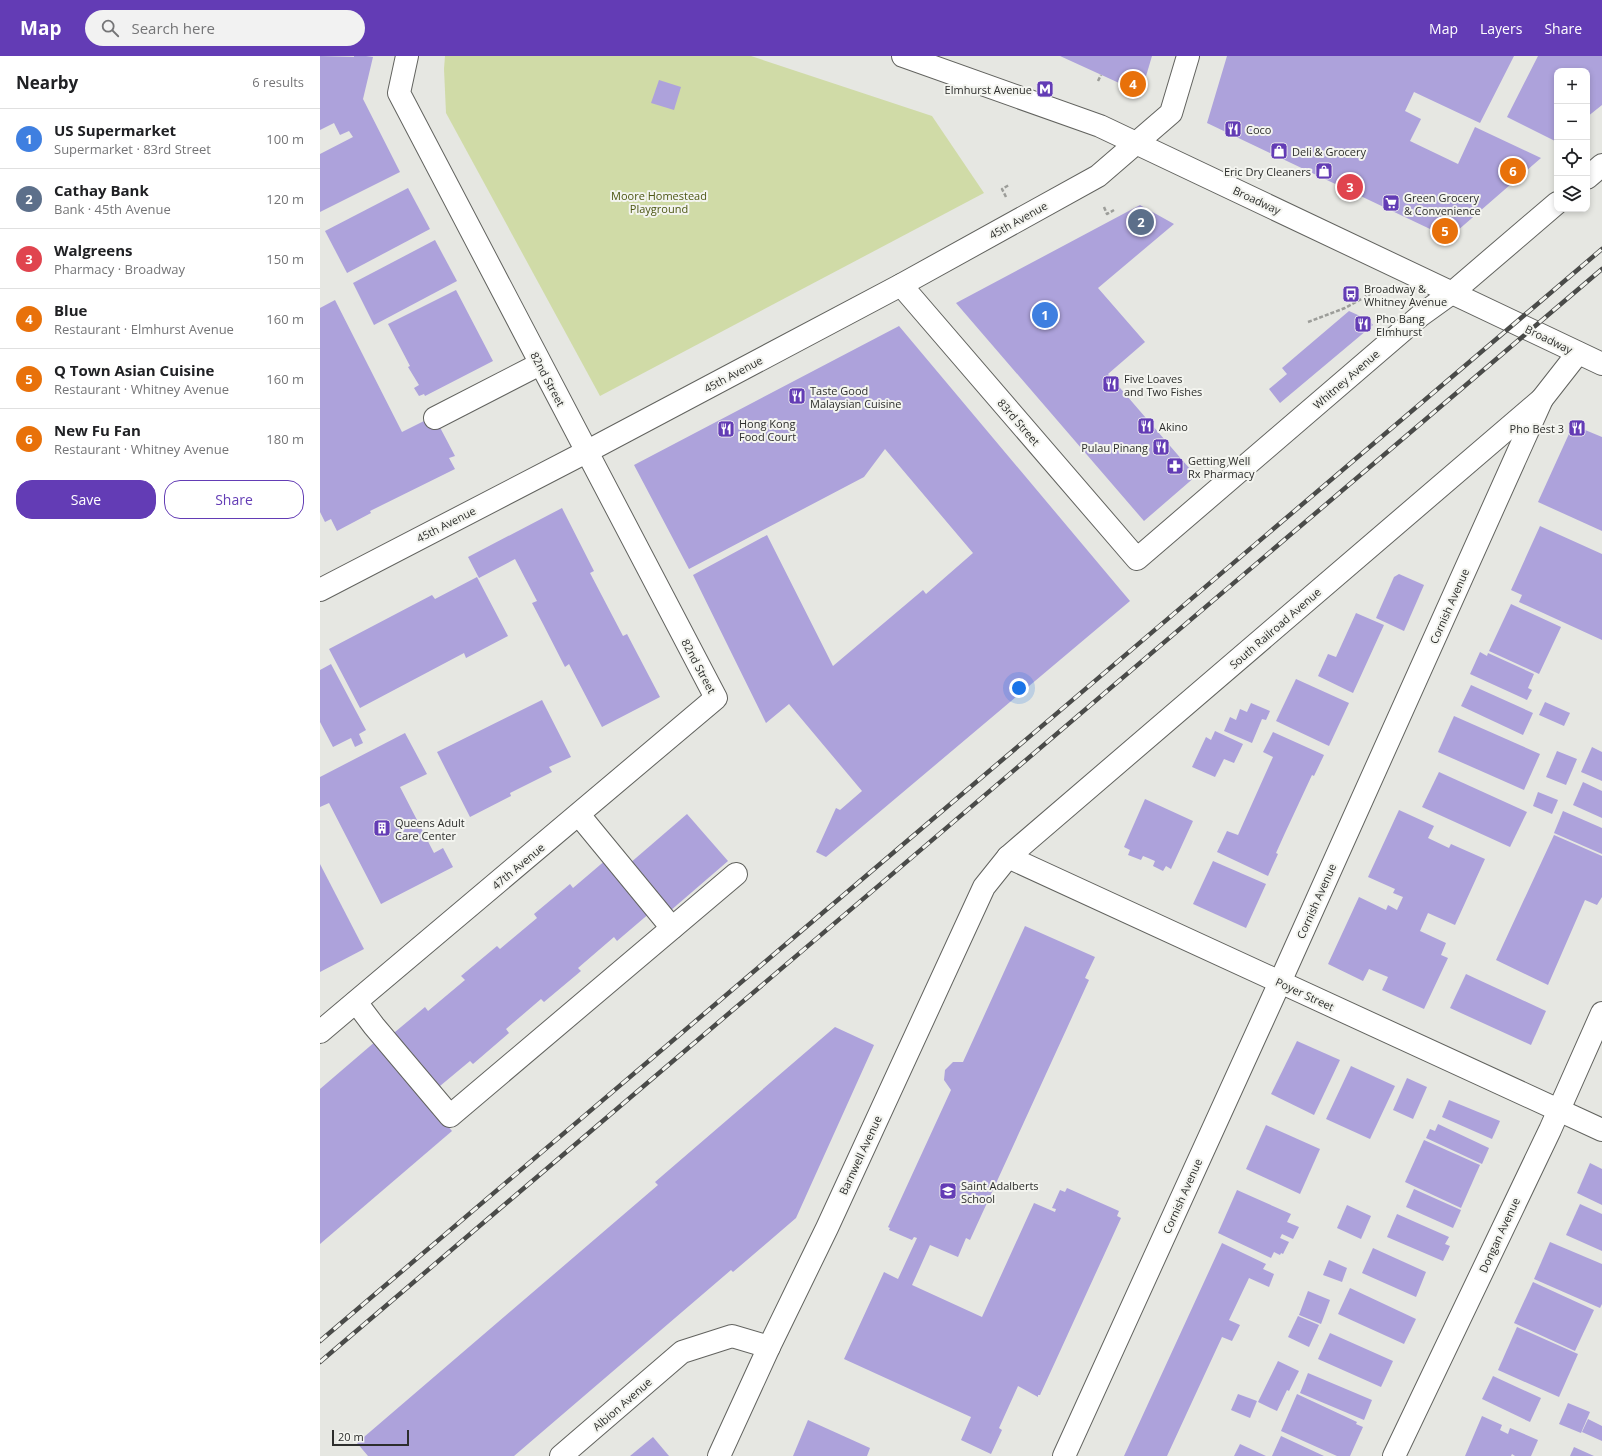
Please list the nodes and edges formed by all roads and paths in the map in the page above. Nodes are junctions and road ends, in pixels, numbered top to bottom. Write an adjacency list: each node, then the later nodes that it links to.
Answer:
1 (407, 56): 19 (street, 82nd Street)
2 (903, 56): 6 (street, Broadway)
3 (1188, 56): 6 (street)
4 (1101, 75): 5 (path)
5 (1098, 82)
6 (1137, 143): 14 (street, 45th Avenue); 15 (street, Broadway)
7 (1602, 165): 8 (street)
8 (1589, 176)
9 (1008, 185): 10 (path)
10 (1006, 196)
11 (1554, 206): 15 (street, Whitney Avenue)
12 (1104, 207): 13 (path)
13 (1114, 210)
14 (902, 285): 23 (street, 45th Avenue); 24 (street, 83rd Street)
15 (1453, 292): 18 (street, Broadway); 24 (street, Whitney Avenue)
16 (1372, 293): 17 (path)
17 (1308, 322)
18 (1578, 353): 20 (street, Broadway); 21 (street, Cornish Avenue)
19 (540, 364): 22 (street); 23 (street, 82nd Street)
20 (1602, 364)
21 (1542, 399): 28 (street, South Railroad Avenue); 31 (street, Cornish Avenue)
22 (435, 418)
23 (586, 452): 25 (street, 45th Avenue); 26 (street, 82nd Street)
24 (1137, 559)
25 (320, 590)
26 (716, 698): 27 (street, 47th Avenue)
27 (579, 814): 30 (street); 32 (street, 47th Avenue)
28 (1008, 857): 31 (street, Poyer Street); 37 (street, Barnwell Avenue)
29 (736, 874): 30 (street)
30 (672, 928): 32 (street)
31 (1280, 982): 35 (street, Poyer Street); 40 (street, Cornish Avenue)
32 (356, 1002): 34 (street, 47th Avenue)
33 (1602, 1013): 35 (street, Dongan Avenue)
34 (320, 1032)
35 (1559, 1110): 36 (street, Poyer Street); 41 (street, Dongan Avenue)
36 (1602, 1130)
37 (769, 1347): 38 (street, Albion Avenue); 39 (street, Barnwell Avenue)
38 (561, 1456)
39 (719, 1456)
40 (1064, 1456)
41 (1394, 1456)

